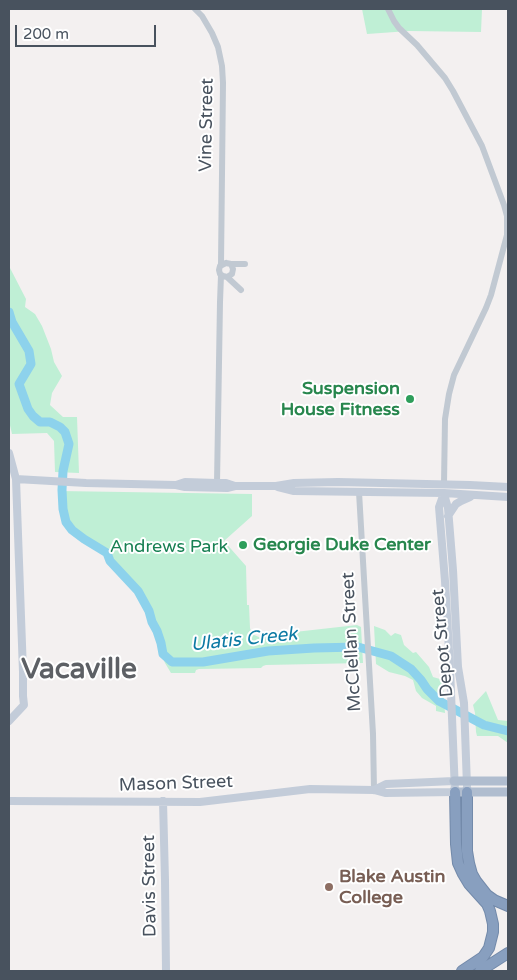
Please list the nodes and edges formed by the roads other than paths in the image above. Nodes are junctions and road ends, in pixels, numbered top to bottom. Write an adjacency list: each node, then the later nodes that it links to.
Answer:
1 (195, 9): 3 (street, Vine Street)
2 (388, 9): 10 (street)
3 (227, 270): 4 (street, Vine Street); 4 (street)
4 (221, 292): 8 (street, Vine Street)
5 (9, 453): 6 (main road)
6 (12, 479): 11 (main road); 22 (main road)
7 (358, 482): 9 (main road); 10 (main road); 16 (main road)
8 (217, 483): 11 (main road); 12 (main road)
9 (318, 483): 13 (main road); 15 (main road)
10 (444, 484): 14 (main road); 18 (main road, Depot Street)
11 (176, 485): 12 (main road)
12 (235, 486): 13 (main road)
13 (276, 486): 15 (main road)
14 (508, 487)
15 (294, 490): 16 (main road)
16 (330, 491): 17 (main road)
17 (359, 492): 18 (main road); 26 (street, McClellan Street)
18 (444, 493): 19 (main road); 21 (main road, Depot Street); 23 (main road, Depot Street)
19 (474, 495): 20 (main road); 21 (main road)
20 (508, 497)
21 (448, 516): 24 (main road, Depot Street)
22 (9, 721)
23 (454, 781): 24 (main road); 26 (main road, Mason Street); 27 (main road, Depot Street)
24 (467, 781): 25 (main road); 28 (main road, Depot Street)
25 (508, 781)
26 (374, 790): 27 (main road, Mason Street); 31 (main road, Mason Street)
27 (455, 792): 28 (main road); 35 (highway)
28 (467, 792): 29 (main road); 32 (highway)
29 (508, 792)
30 (9, 801): 31 (main road, Mason Street)
31 (163, 801): 34 (main road, Davis Street)
32 (508, 906)
33 (508, 953): 36 (highway)
34 (166, 971)
35 (462, 971)
36 (480, 971)

